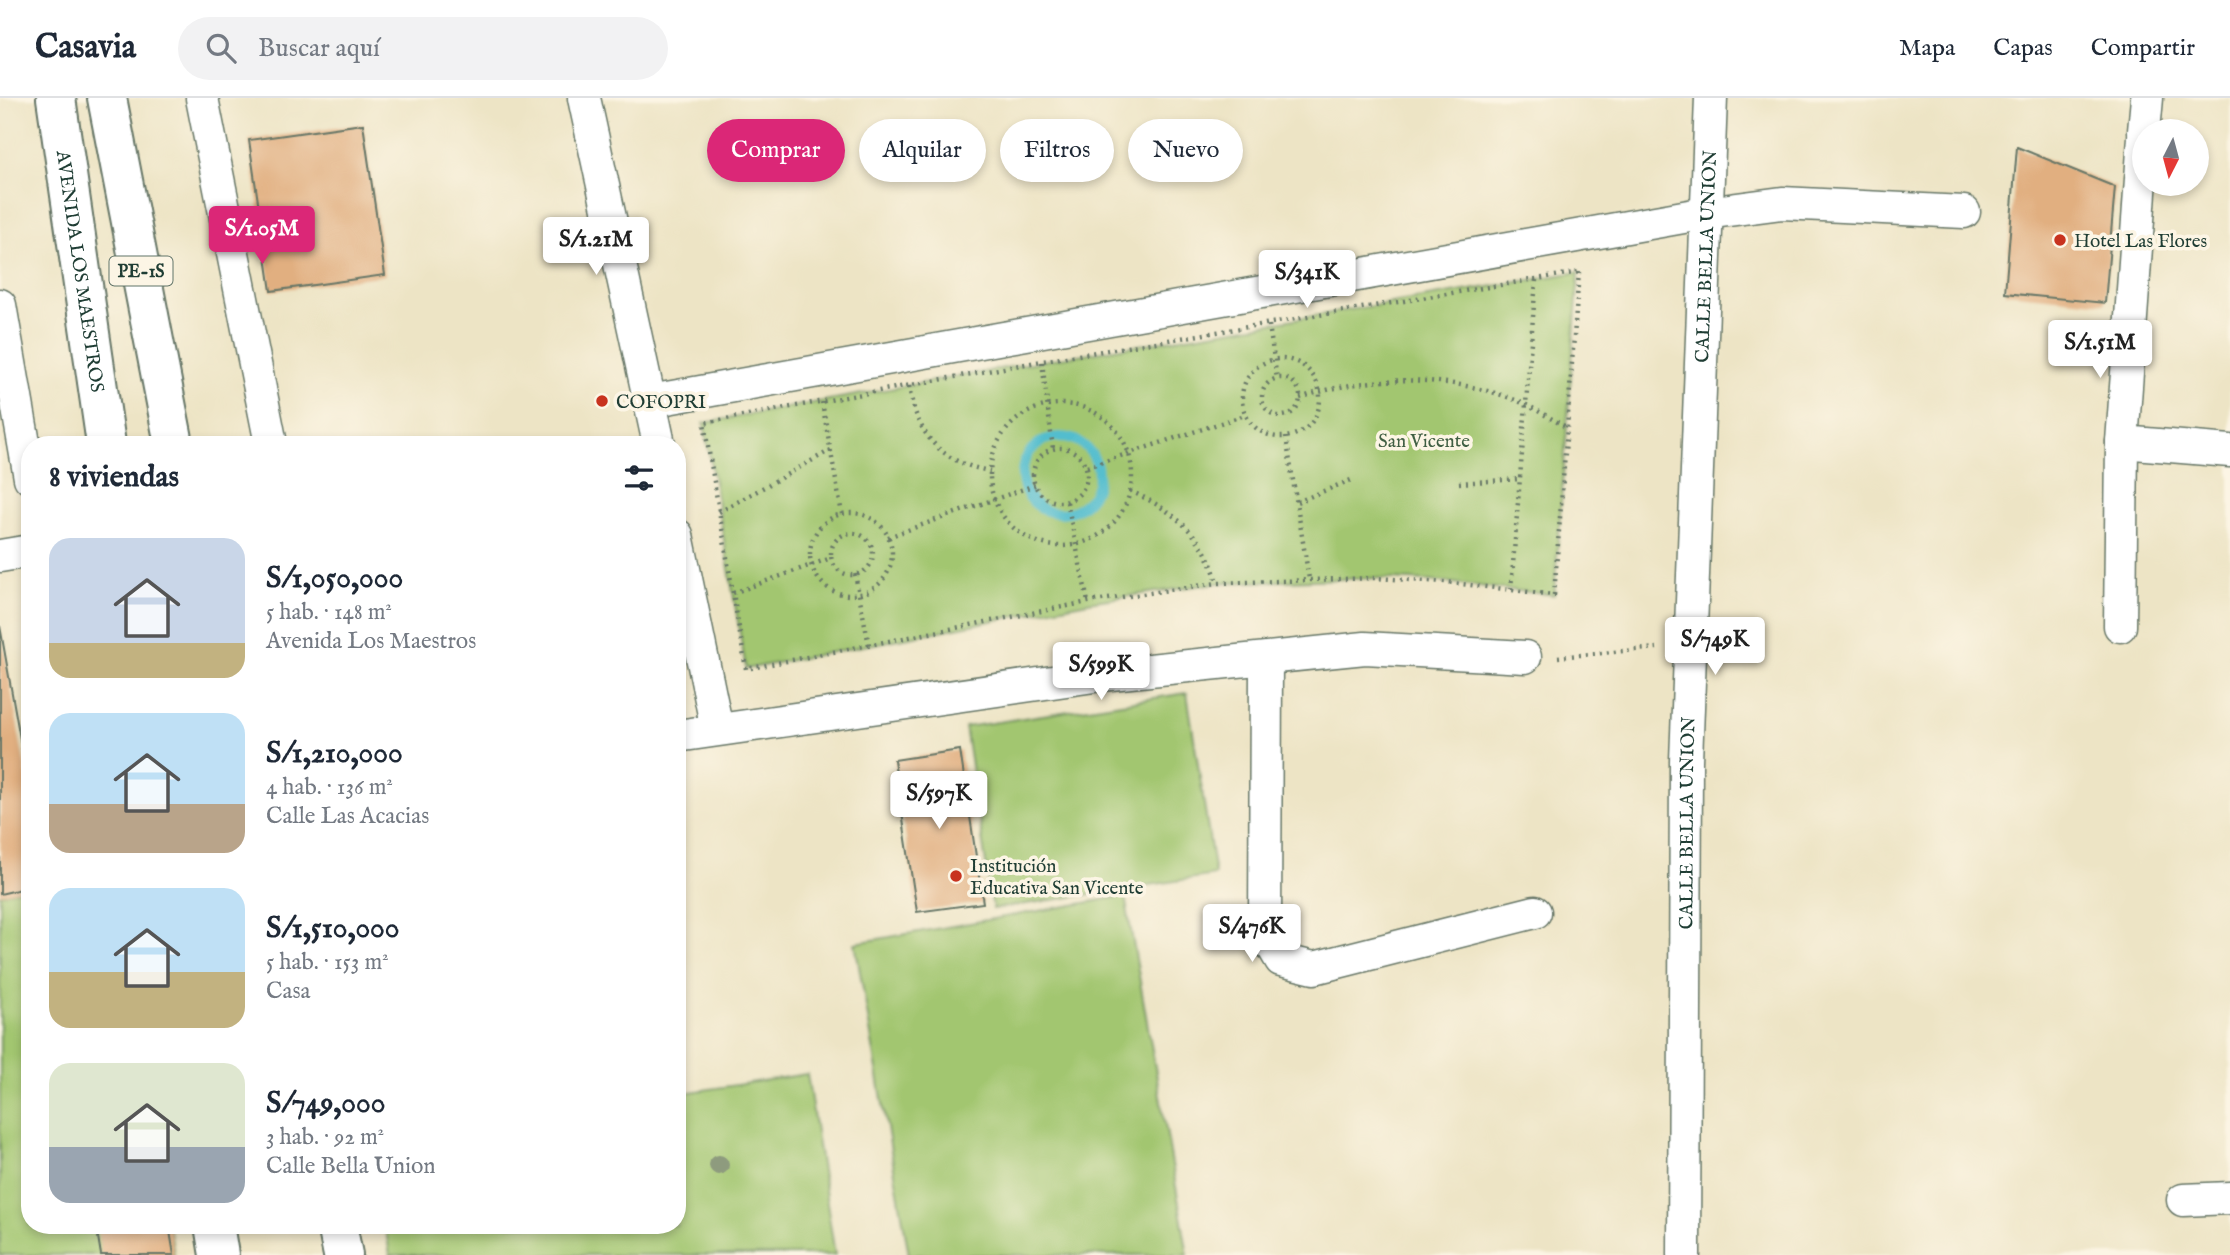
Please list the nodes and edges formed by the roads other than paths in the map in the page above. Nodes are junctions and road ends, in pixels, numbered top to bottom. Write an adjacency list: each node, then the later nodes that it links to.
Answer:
1 (56, 98): 14 (highway, AVENIDA LOS MAESTROS / PE-1S)
2 (109, 98): 15 (highway, PE-1S)
3 (202, 98): 16 (street)
4 (584, 98): 12 (street)
5 (1711, 98): 10 (street, CALLE BELLA UNION)
6 (2147, 98): 7 (street)
7 (2145, 119)
8 (2140, 196): 18 (street)
9 (1964, 212): 10 (street)
10 (1706, 213): 12 (street); 35 (street, CALLE BELLA UNION)
11 (0, 304): 13 (street)
12 (650, 401): 17 (street)
13 (23, 436)
14 (105, 436)
15 (172, 436)
16 (269, 436)
17 (657, 436)
18 (2122, 442): 19 (street); 23 (street)
19 (2230, 451)
20 (21, 552): 21 (street)
21 (0, 556)
22 (686, 579): 26 (street)
23 (2120, 626)
24 (1525, 657): 25 (street)
25 (1266, 660): 26 (street); 28 (street)
26 (717, 729): 27 (street)
27 (686, 734)
28 (1535, 912)
29 (2230, 1198): 30 (street)
30 (2183, 1200)
31 (216, 1234): 33 (highway)
32 (339, 1234): 34 (highway)
33 (219, 1255)
34 (343, 1255)
35 (1685, 1255)

